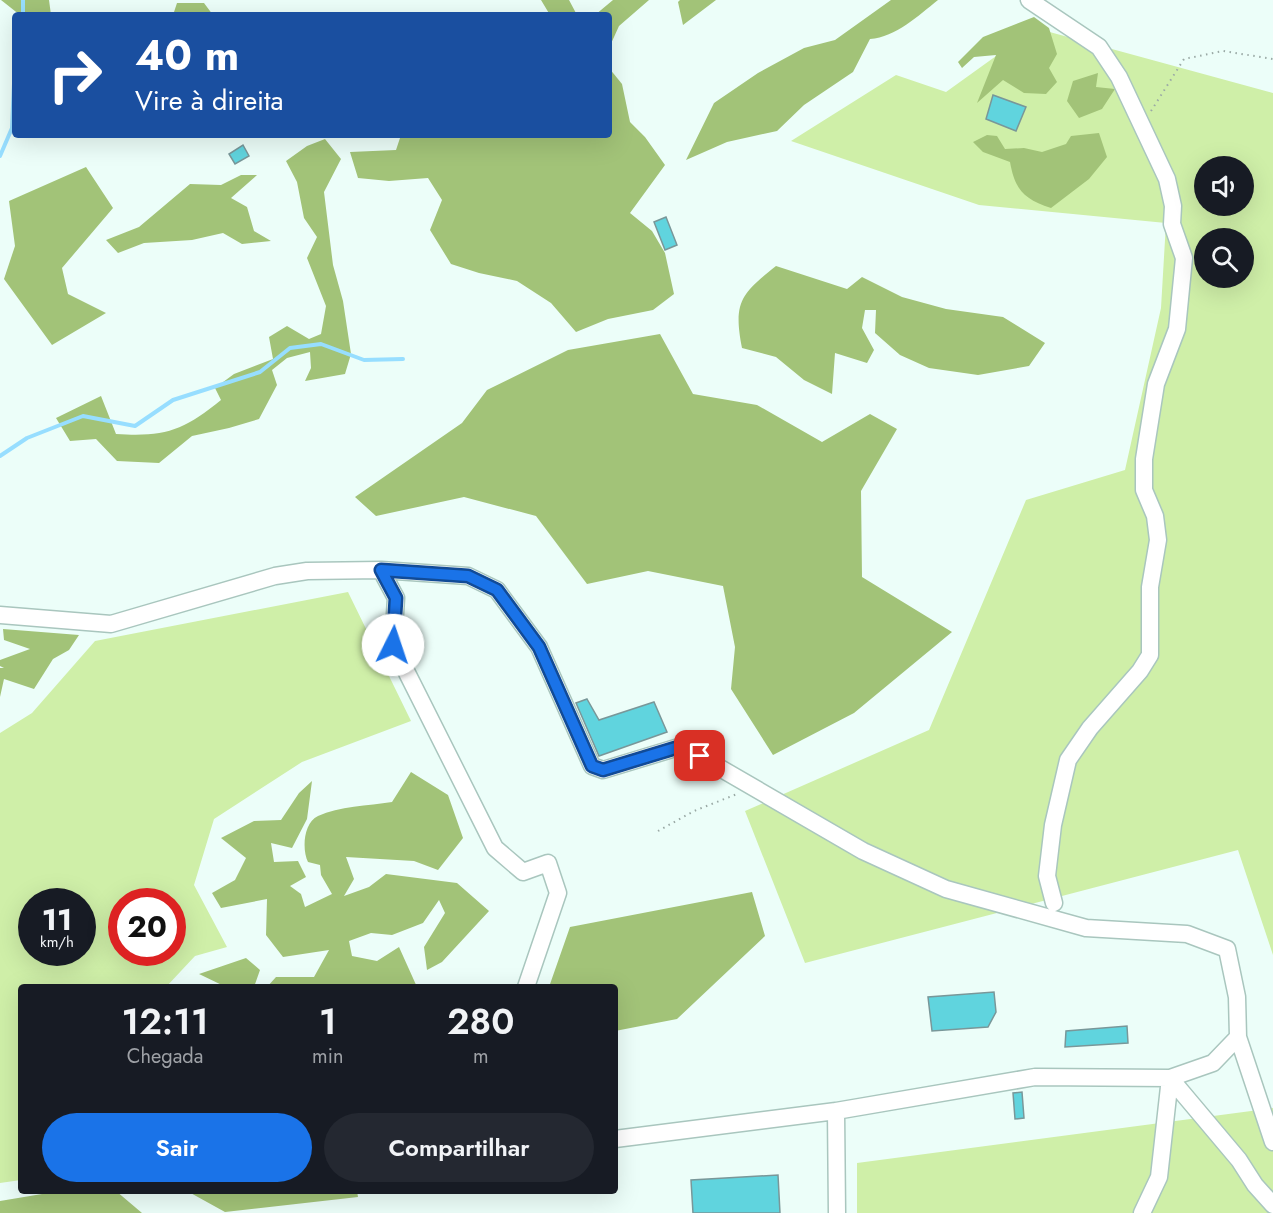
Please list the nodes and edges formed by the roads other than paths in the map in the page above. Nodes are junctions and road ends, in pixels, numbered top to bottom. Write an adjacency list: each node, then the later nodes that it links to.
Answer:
1 (1029, 0): 4 (street)
2 (381, 570): 3 (street); 5 (street); 6 (street)
3 (0, 615)
4 (1054, 903)
5 (527, 984)
6 (1238, 1037): 7 (street); 10 (street)
7 (1170, 1078): 8 (street); 11 (street); 13 (street)
8 (836, 1111): 9 (street); 12 (street)
9 (618, 1139)
10 (1273, 1142)
11 (1273, 1205)
12 (837, 1213)
13 (1142, 1213)

